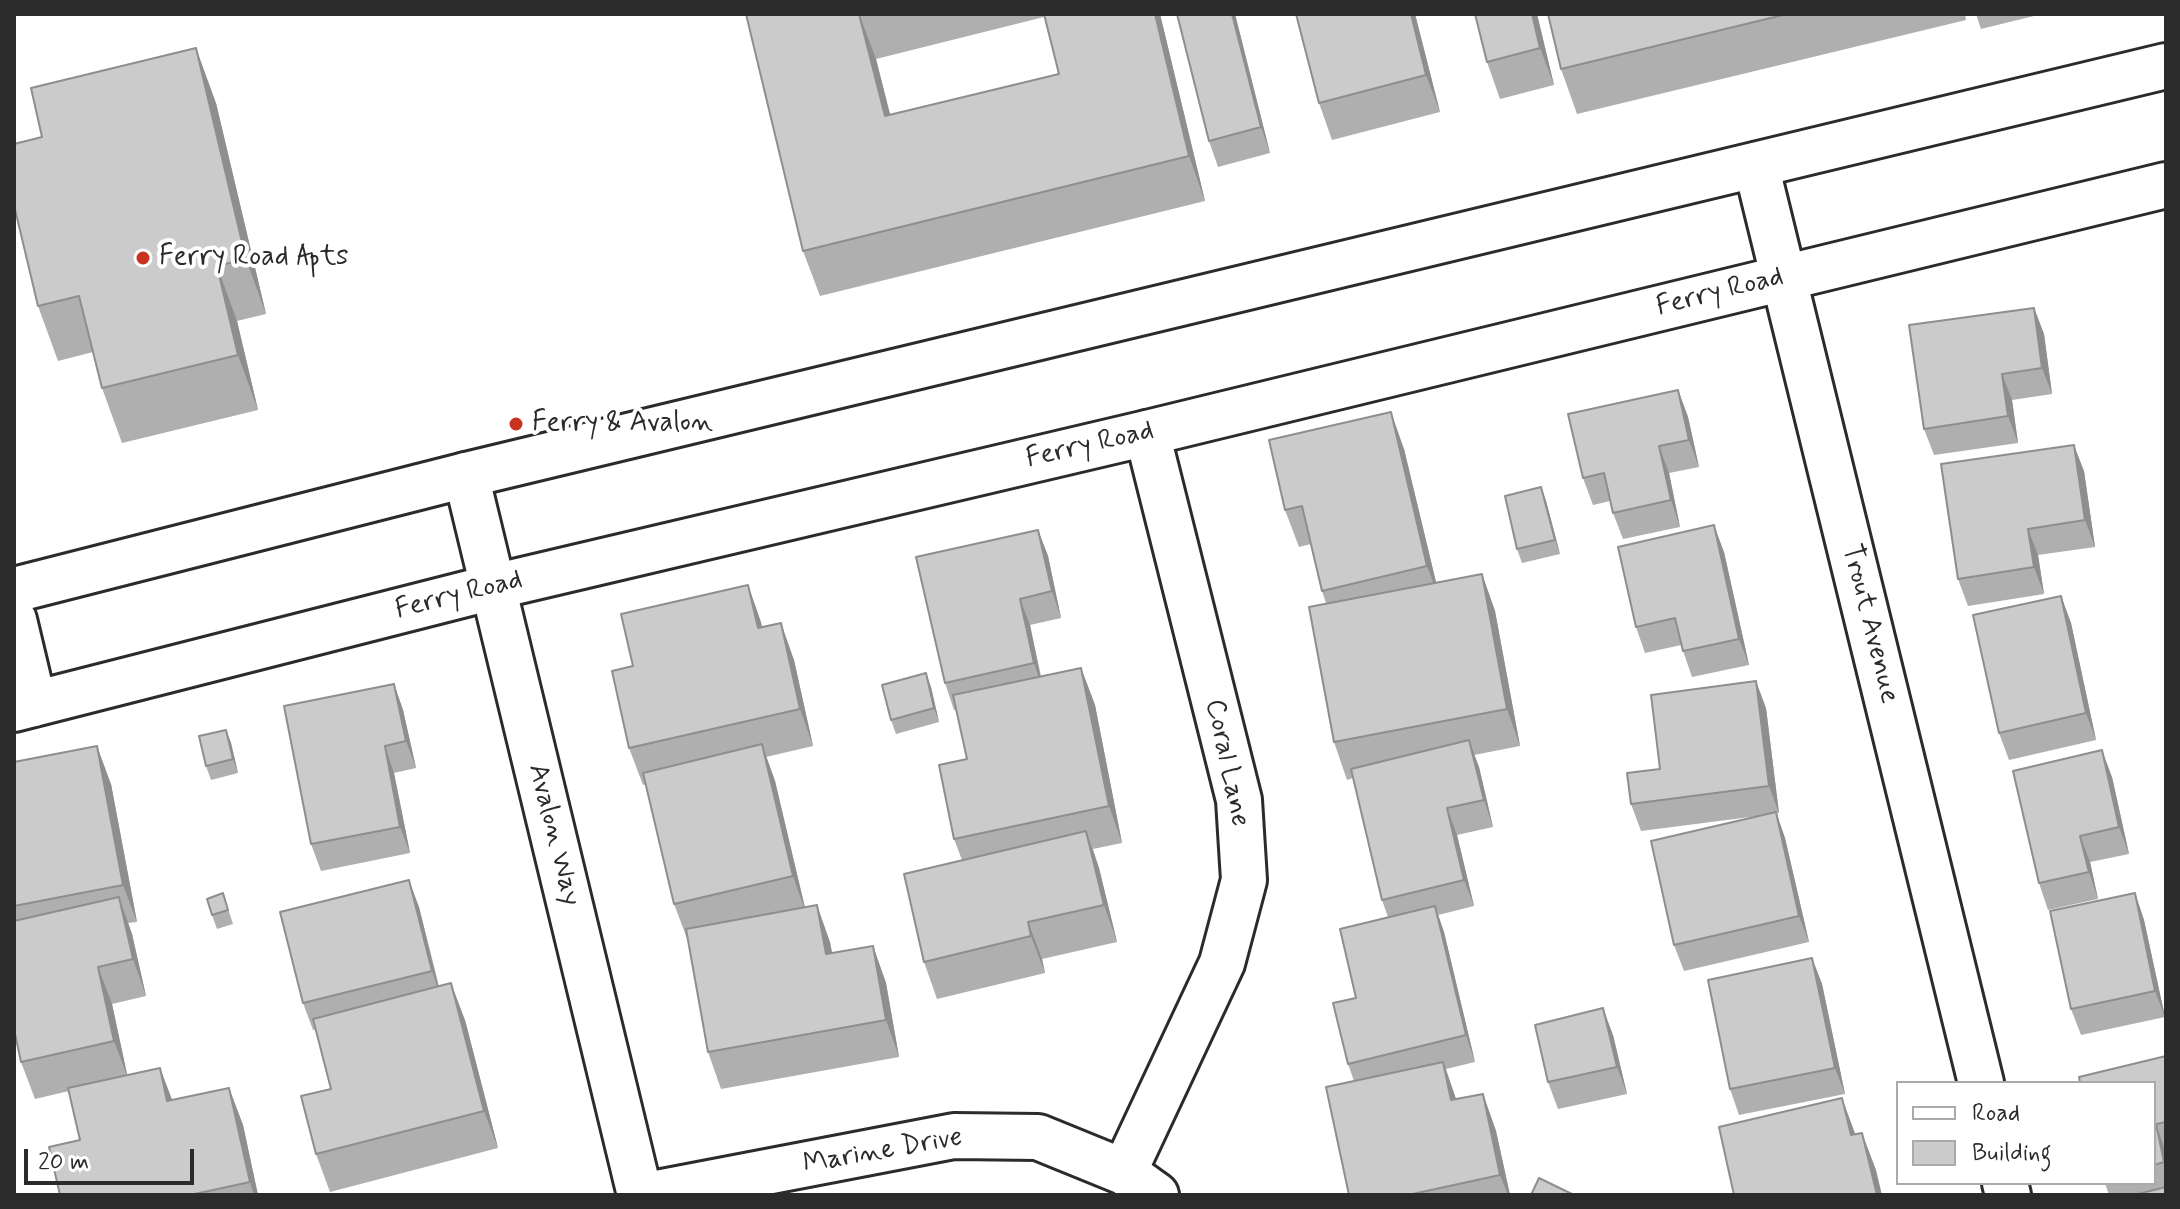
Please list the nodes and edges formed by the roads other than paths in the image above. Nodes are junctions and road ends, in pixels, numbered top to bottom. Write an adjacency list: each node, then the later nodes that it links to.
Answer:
1 (2166, 66): 2 (main road)
2 (1756, 165): 4 (main road, Trout Avenue); 6 (main road)
3 (2166, 185): 4 (main road, Ferry Road)
4 (1784, 277): 5 (main road, Ferry Road); 11 (main road, Trout Avenue)
5 (1147, 433): 7 (main road, Ferry Road); 12 (main road, Coral Lane)
6 (466, 475): 7 (main road, Avalon Way); 8 (main road)
7 (493, 587): 10 (main road, Ferry Road); 13 (main road, Avalon Way)
8 (14, 590)
9 (14, 620): 10 (main road)
10 (24, 706)
11 (1981, 1081)
12 (1140, 1183): 14 (main road, Marine Drive)
13 (640, 1195)
14 (646, 1195)

